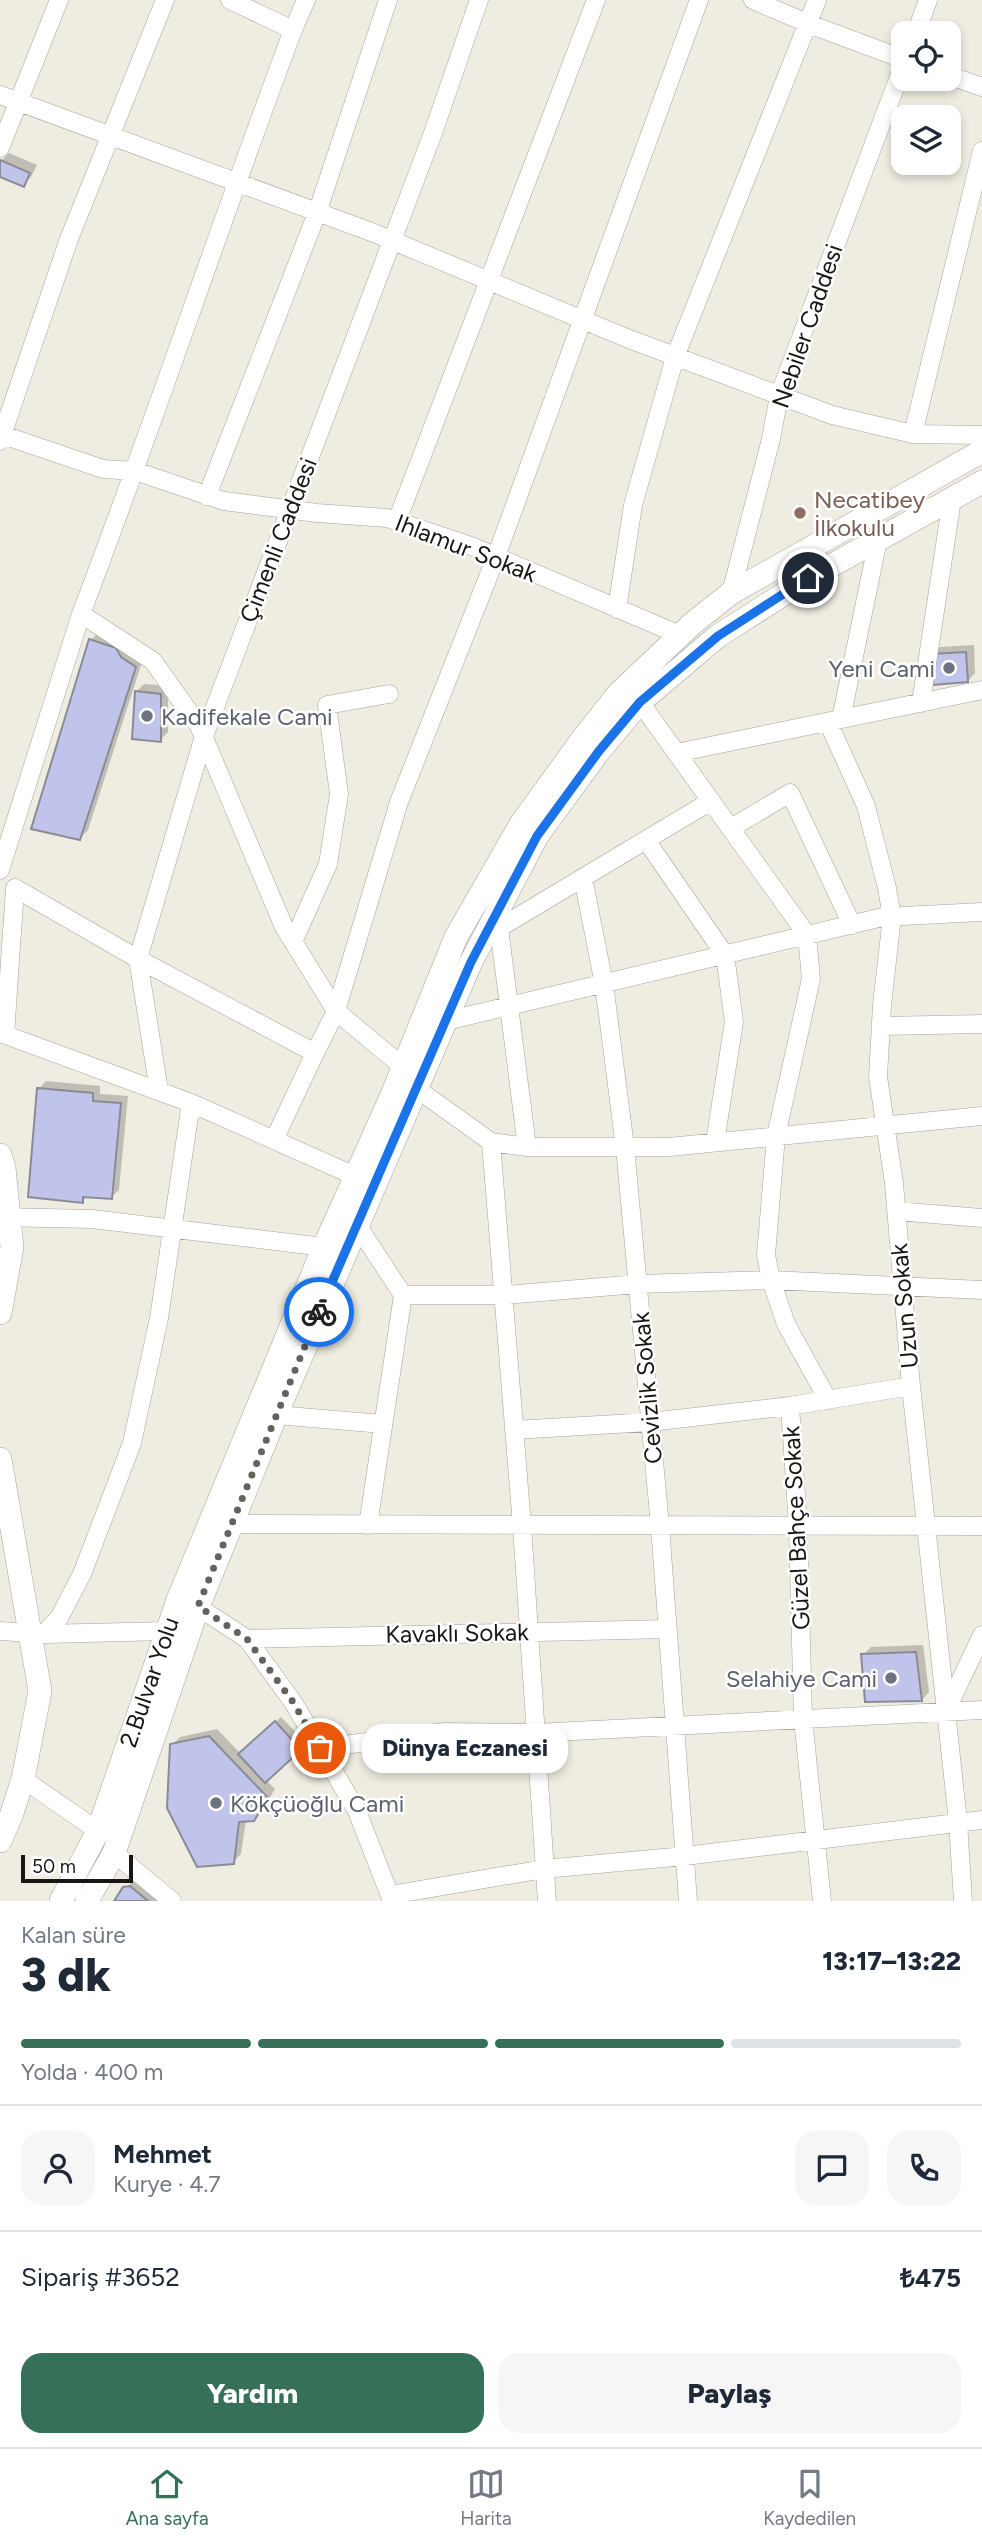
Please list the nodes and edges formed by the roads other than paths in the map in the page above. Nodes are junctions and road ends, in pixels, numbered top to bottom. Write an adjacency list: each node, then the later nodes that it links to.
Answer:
1 (59, 0): 20 (street)
2 (165, 0): 21 (street)
3 (230, 0): 14 (street)
4 (306, 0): 14 (street)
5 (388, 0): 25 (street)
6 (479, 0): 26 (street, Çimenli Caddesi)
7 (596, 0): 27 (street)
8 (699, 0): 28 (street)
9 (753, 0): 13 (street)
10 (817, 0): 13 (street)
11 (928, 0): 12 (street)
12 (920, 21)
13 (809, 24): 15 (street); 29 (street)
14 (293, 30): 24 (street)
15 (891, 55)
16 (961, 80): 17 (street)
17 (982, 87)
18 (894, 91): 30 (street, Nebiler Caddesi)
19 (0, 94): 20 (street)
20 (19, 102): 21 (street); 22 (street)
21 (110, 136): 24 (street); 33 (street)
22 (0, 148)
23 (982, 151): 31 (street)
24 (236, 183): 25 (street); 35 (street)
25 (317, 213): 26 (street); 37 (street)
26 (390, 240): 27 (street); 39 (street, Çimenli Caddesi)
27 (489, 281): 28 (street); 40 (street)
28 (584, 320): 29 (street); 42 (street)
29 (675, 357): 30 (street); 44 (street)
30 (779, 396): 31 (street); 43 (street, Nebiler Caddesi)
31 (913, 434): 32 (street)
32 (982, 435)
33 (1, 437): 35 (street, Ihlamur Sokak)
34 (982, 451): 43 (main road, 2.Bulvar Yolu)
35 (135, 471): 37 (street, Ihlamur Sokak); 45 (street)
36 (982, 482): 38 (main road, 2.Bulvar Yolu)
37 (207, 496): 39 (street, Ihlamur Sokak)
38 (952, 499): 41 (main road, 2.Bulvar Yolu); 50 (street)
39 (290, 510): 40 (street, Ihlamur Sokak); 52 (street, Çimenli Caddesi)
40 (397, 521): 42 (street, Ihlamur Sokak)
41 (878, 540): 49 (main road, 2.Bulvar Yolu); 51 (street)
42 (496, 557): 44 (street, Ihlamur Sokak); 70 (street)
43 (731, 593): 46 (main road, 2.Bulvar Yolu)
44 (617, 609): 46 (street, Ihlamur Sokak)
45 (81, 614): 52 (street); 57 (street)
46 (680, 635): 76 (main road, 2.Bulvar Yolu)
47 (982, 690): 50 (street)
48 (389, 694): 65 (street)
49 (640, 702): 53 (street); 63 (main road, 2.Bulvar Yolu)
50 (921, 703): 51 (street)
51 (834, 720): 53 (street); 61 (street, Uzun Sokak)
52 (204, 736): 65 (street); 67 (street, Çimenli Caddesi)
53 (676, 753): 54 (street)
54 (711, 801): 55 (street); 56 (street)
55 (730, 828): 62 (street); 64 (street)
56 (646, 840): 58 (street); 66 (street)
57 (0, 870)
58 (583, 877): 63 (street); 68 (street, Cevizlik Sokak)
59 (7, 884): 67 (street); 74 (street)
60 (982, 912): 61 (street)
61 (892, 917): 62 (street); 73 (street, Uzun Sokak)
62 (852, 925): 64 (street)
63 (491, 932): 69 (street); 71 (main road, 2.Bulvar Yolu)
64 (807, 936): 66 (street); 82 (street)
65 (293, 942): 70 (street)
66 (725, 955): 68 (street); 85 (street)
67 (138, 960): 75 (street); 78 (street, Çimenli Caddesi)
68 (604, 984): 69 (street); 87 (street, Cevizlik Sokak)
69 (508, 1006): 71 (street); 86 (street)
70 (336, 1012): 75 (street); 76 (street)
71 (446, 1021): 77 (main road, 2.Bulvar Yolu)
72 (982, 1024): 73 (street)
73 (880, 1026): 81 (street, Uzun Sokak)
74 (3, 1034): 78 (street)
75 (315, 1053): 83 (street)
76 (403, 1067): 77 (street); 89 (main road, 2.Bulvar Yolu)
77 (417, 1089): 84 (street); 93 (main road, 2.Bulvar Yolu)
78 (159, 1091): 79 (street)
79 (191, 1103): 83 (street); 94 (street)
80 (982, 1116): 81 (street)
81 (885, 1126): 82 (street); 90 (street, Uzun Sokak)
82 (776, 1136): 85 (street); 96 (street)
83 (274, 1140): 89 (street)
84 (491, 1142): 86 (street); 100 (street)
85 (715, 1142): 87 (street)
86 (527, 1147): 87 (street)
87 (625, 1147): 97 (street, Cevizlik Sokak)
88 (0, 1155): 91 (main road)
89 (355, 1176): 95 (main road, 2.Bulvar Yolu)
90 (896, 1211): 92 (street); 98 (street, Uzun Sokak)
91 (5, 1217): 94 (street); 102 (main road)
92 (982, 1218)
93 (357, 1225): 101 (street); 106 (main road, 2.Bulvar Yolu)
94 (173, 1227): 95 (street); 123 (street)
95 (324, 1247): 120 (main road, 2.Bulvar Yolu)
96 (771, 1280): 97 (street); 98 (street); 104 (street)
97 (638, 1284): 100 (street); 107 (street, Cevizlik Sokak)
98 (902, 1286): 99 (street); 103 (street, Uzun Sokak)
99 (982, 1290)
100 (504, 1295): 101 (street); 109 (street)
101 (403, 1296): 108 (street)
102 (0, 1313)
103 (911, 1386): 104 (street); 116 (street, Uzun Sokak)
104 (828, 1400): 105 (street)
105 (790, 1406): 107 (street); 115 (street, Güzel Bahçe Sokak)
106 (275, 1415): 108 (street); 111 (main road, 2.Bulvar Yolu)
107 (650, 1422): 109 (street); 114 (street, Cevizlik Sokak)
108 (383, 1424): 112 (street)
109 (514, 1430): 113 (street)
110 (0, 1459): 123 (main road)
111 (232, 1524): 112 (street); 118 (main road, 2.Bulvar Yolu)
112 (368, 1525): 113 (street)
113 (522, 1526): 114 (street); 122 (street)
114 (660, 1526): 115 (street); 119 (street, Cevizlik Sokak)
115 (798, 1526): 116 (street); 128 (street, Güzel Bahçe Sokak)
116 (926, 1526): 117 (street); 127 (street, Uzun Sokak)
117 (982, 1526)
118 (198, 1606): 125 (street); 139 (main road, 2.Bulvar Yolu)
119 (668, 1629): 122 (street, Kavaklı Sokak); 129 (street, Cevizlik Sokak)
120 (167, 1630): 123 (street); 136 (main road, 2.Bulvar Yolu)
121 (0, 1631): 123 (street)
122 (528, 1632): 125 (street, Kavaklı Sokak); 130 (street)
123 (37, 1633): 132 (main road)
124 (982, 1635): 127 (street)
125 (247, 1639): 131 (street)
126 (982, 1710): 127 (street)
127 (946, 1711): 128 (street); 135 (street, Uzun Sokak)
128 (803, 1720): 129 (street); 138 (street, Güzel Bahçe Sokak)
129 (675, 1727): 130 (street); 140 (street, Cevizlik Sokak)
130 (535, 1733): 131 (street); 141 (street)
131 (320, 1748): 142 (street)
132 (23, 1779): 133 (main road); 136 (street)
133 (6, 1814): 137 (main road)
134 (982, 1820): 135 (street)
135 (958, 1822): 138 (street); 149 (street, Uzun Sokak)
136 (98, 1831): 143 (main road, 2.Bulvar Yolu)
137 (0, 1840)
138 (815, 1840): 140 (street); 148 (street, Güzel Bahçe Sokak)
139 (114, 1853): 144 (main road, 2.Bulvar Yolu); 145 (street)
140 (685, 1856): 141 (street); 147 (street, Cevizlik Sokak)
141 (544, 1869): 142 (street); 146 (street)
142 (391, 1898)
143 (61, 1901)
144 (87, 1901)
145 (172, 1901)
146 (547, 1901)
147 (688, 1901)
148 (822, 1901)
149 (963, 1901)

